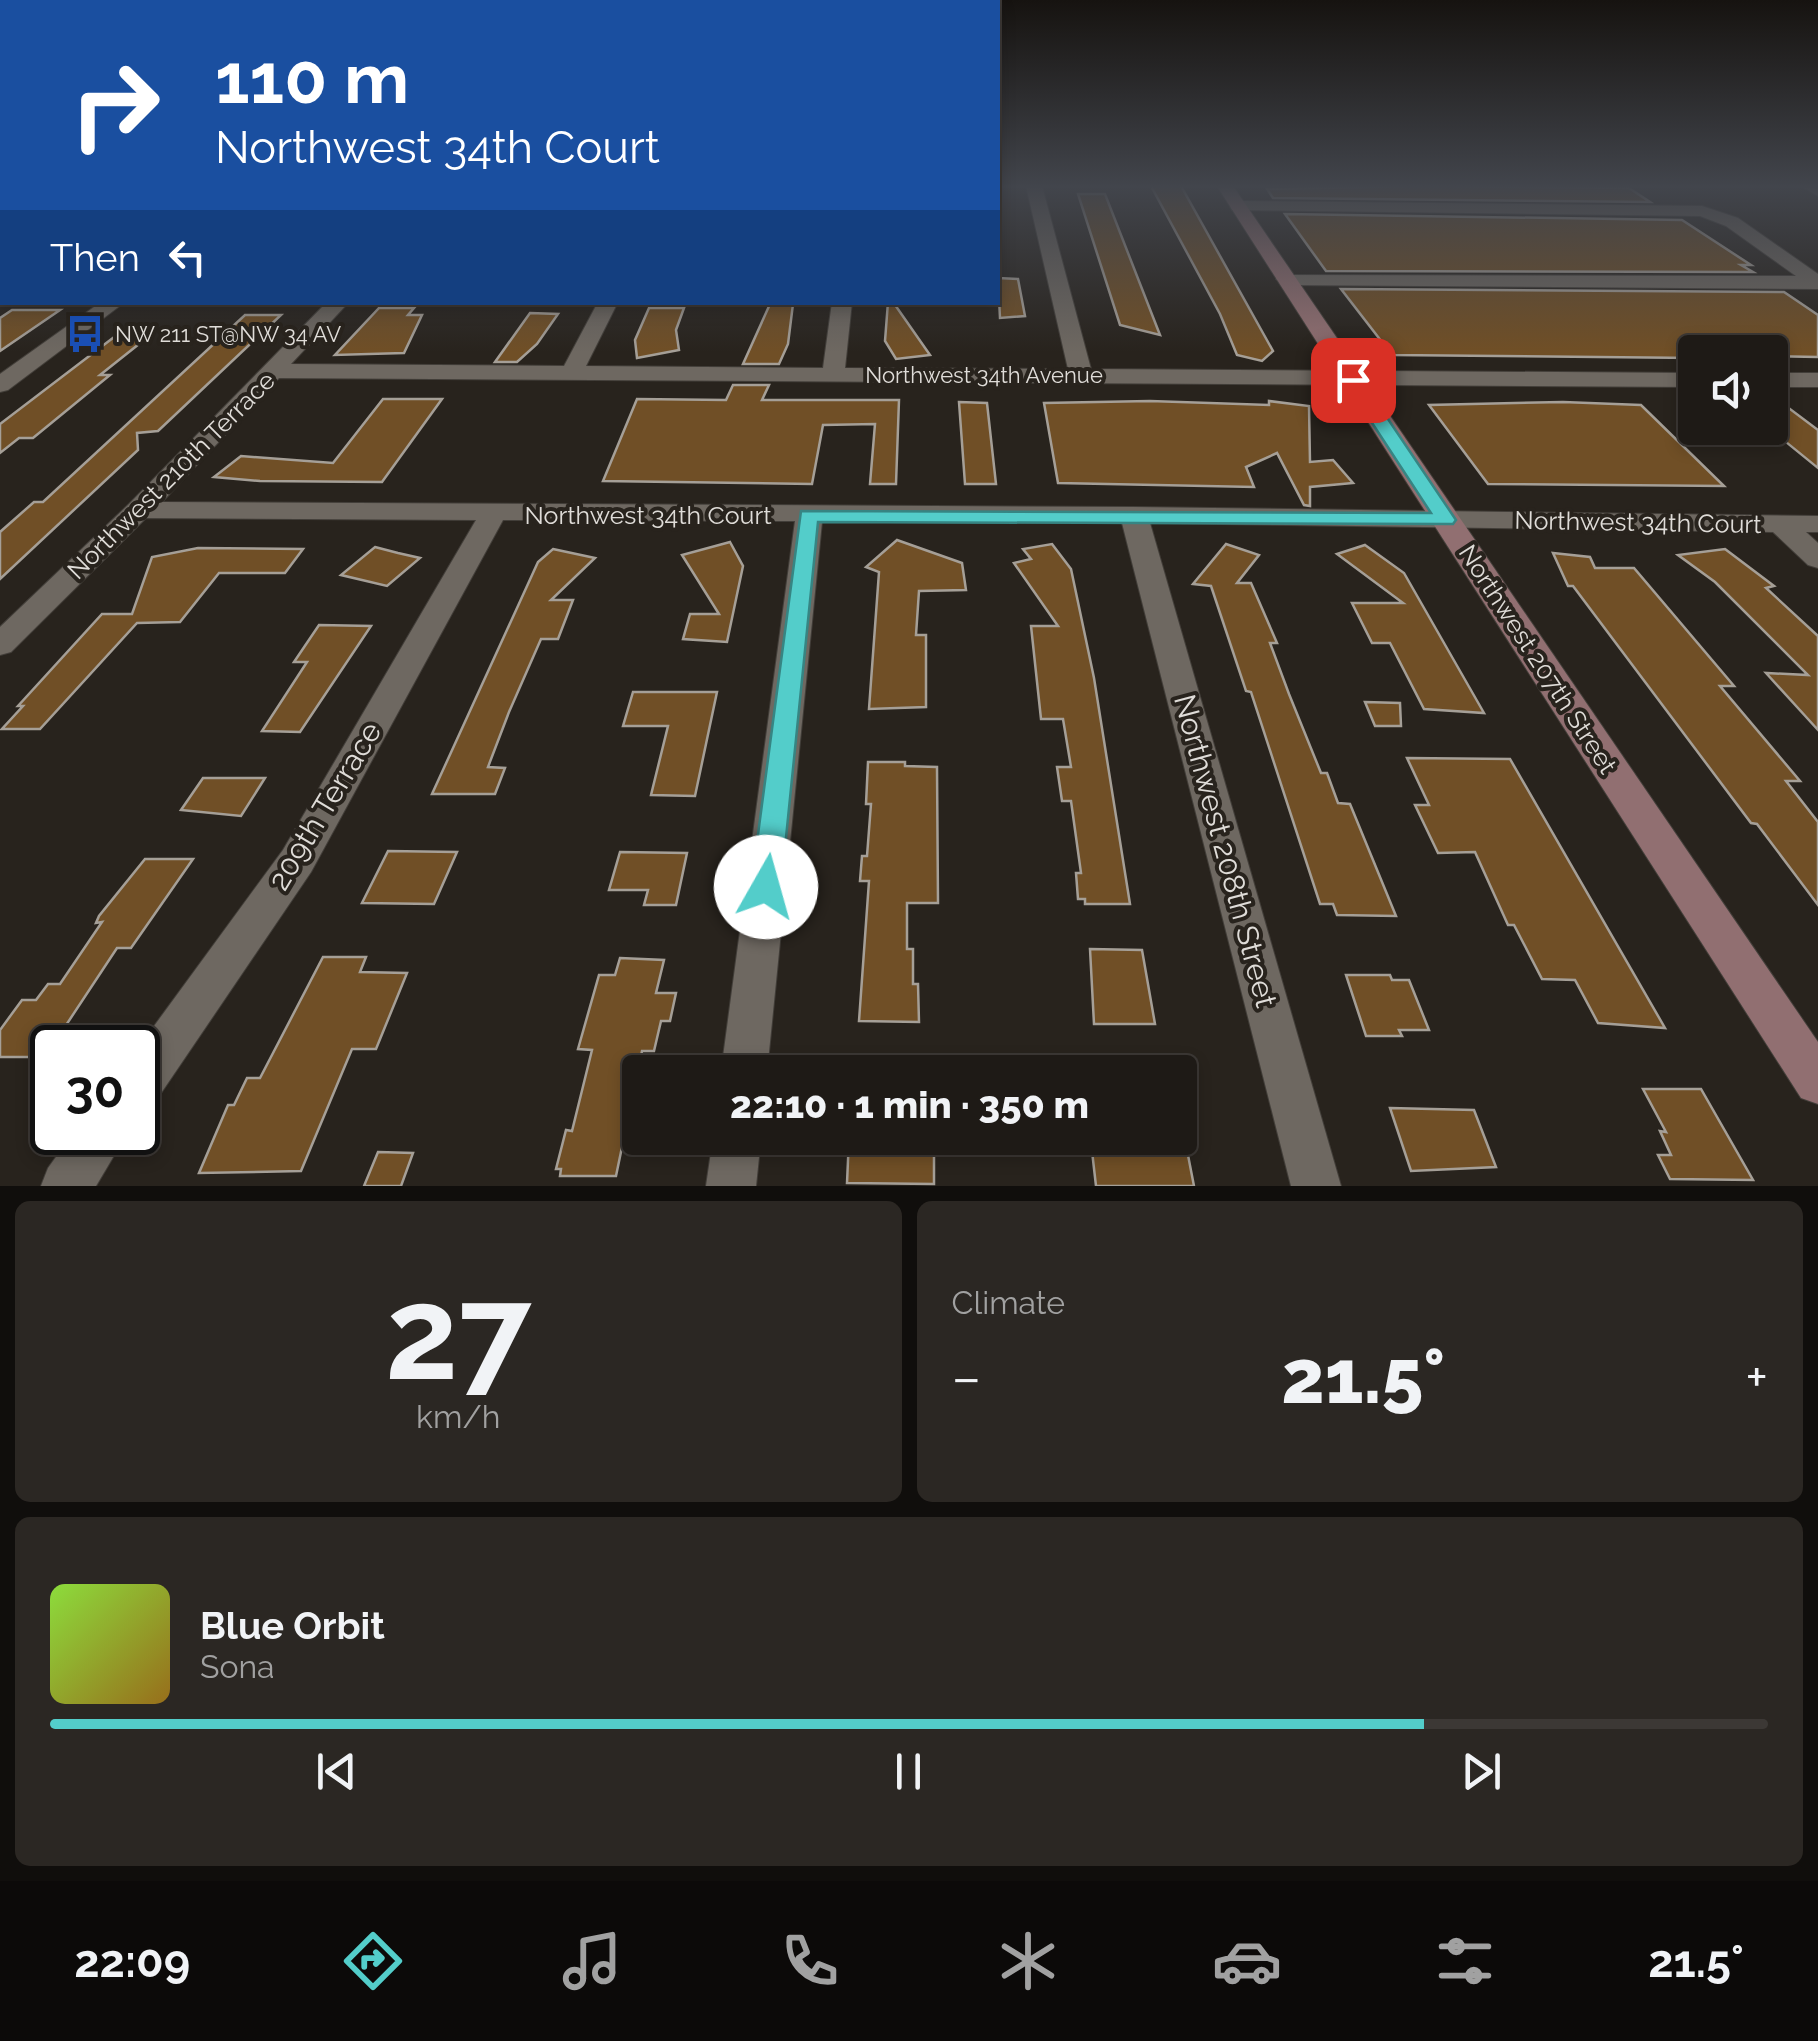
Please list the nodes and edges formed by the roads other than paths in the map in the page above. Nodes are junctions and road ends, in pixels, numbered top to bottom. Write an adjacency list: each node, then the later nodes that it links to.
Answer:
1 (1048, 241): 12 (street)
2 (1262, 241): 4 (street, Northwest 207th Street)
3 (1759, 241): 5 (street)
4 (1286, 279): 5 (street); 15 (street, Northwest 207th Street)
5 (1817, 282)
6 (110, 305): 14 (street)
7 (336, 305): 10 (street, Northwest 210th Terrace)
8 (606, 305): 11 (street)
9 (842, 305): 13 (street)
10 (274, 372): 11 (street, Northwest 34th Avenue); 19 (street, Northwest 210th Terrace)
11 (572, 372): 13 (street, Northwest 34th Avenue)
12 (1081, 375): 13 (street, Northwest 34th Avenue); 15 (street, Northwest 34th Avenue)
13 (833, 376)
14 (5, 377)
15 (1353, 380): 16 (street, Northwest 34th Avenue); 23 (street, Northwest 207th Street)
16 (1678, 380)
17 (1788, 380): 18 (street)
18 (1818, 380)
19 (139, 510): 20 (street, Northwest 34th Court); 27 (street, Northwest 210th Terrace)
20 (494, 514): 22 (street, Northwest 34th Court); 28 (street, 209th Terrace)
21 (1134, 515): 22 (street, Northwest 34th Court); 23 (street, Northwest 34th Court); 35 (street, Northwest 208th Street)
22 (808, 516): 29 (street)
23 (1446, 520): 24 (street, Northwest 34th Court); 30 (street, Northwest 207th Street)
24 (1781, 524): 25 (street, Northwest 34th Court); 26 (street)
25 (1818, 524)
26 (1818, 558)
27 (0, 645)
28 (160, 1055)
29 (746, 1055)
30 (1818, 1082)
31 (88, 1155): 33 (street)
32 (735, 1155): 34 (street)
33 (66, 1186)
34 (731, 1186)
35 (1316, 1186)

